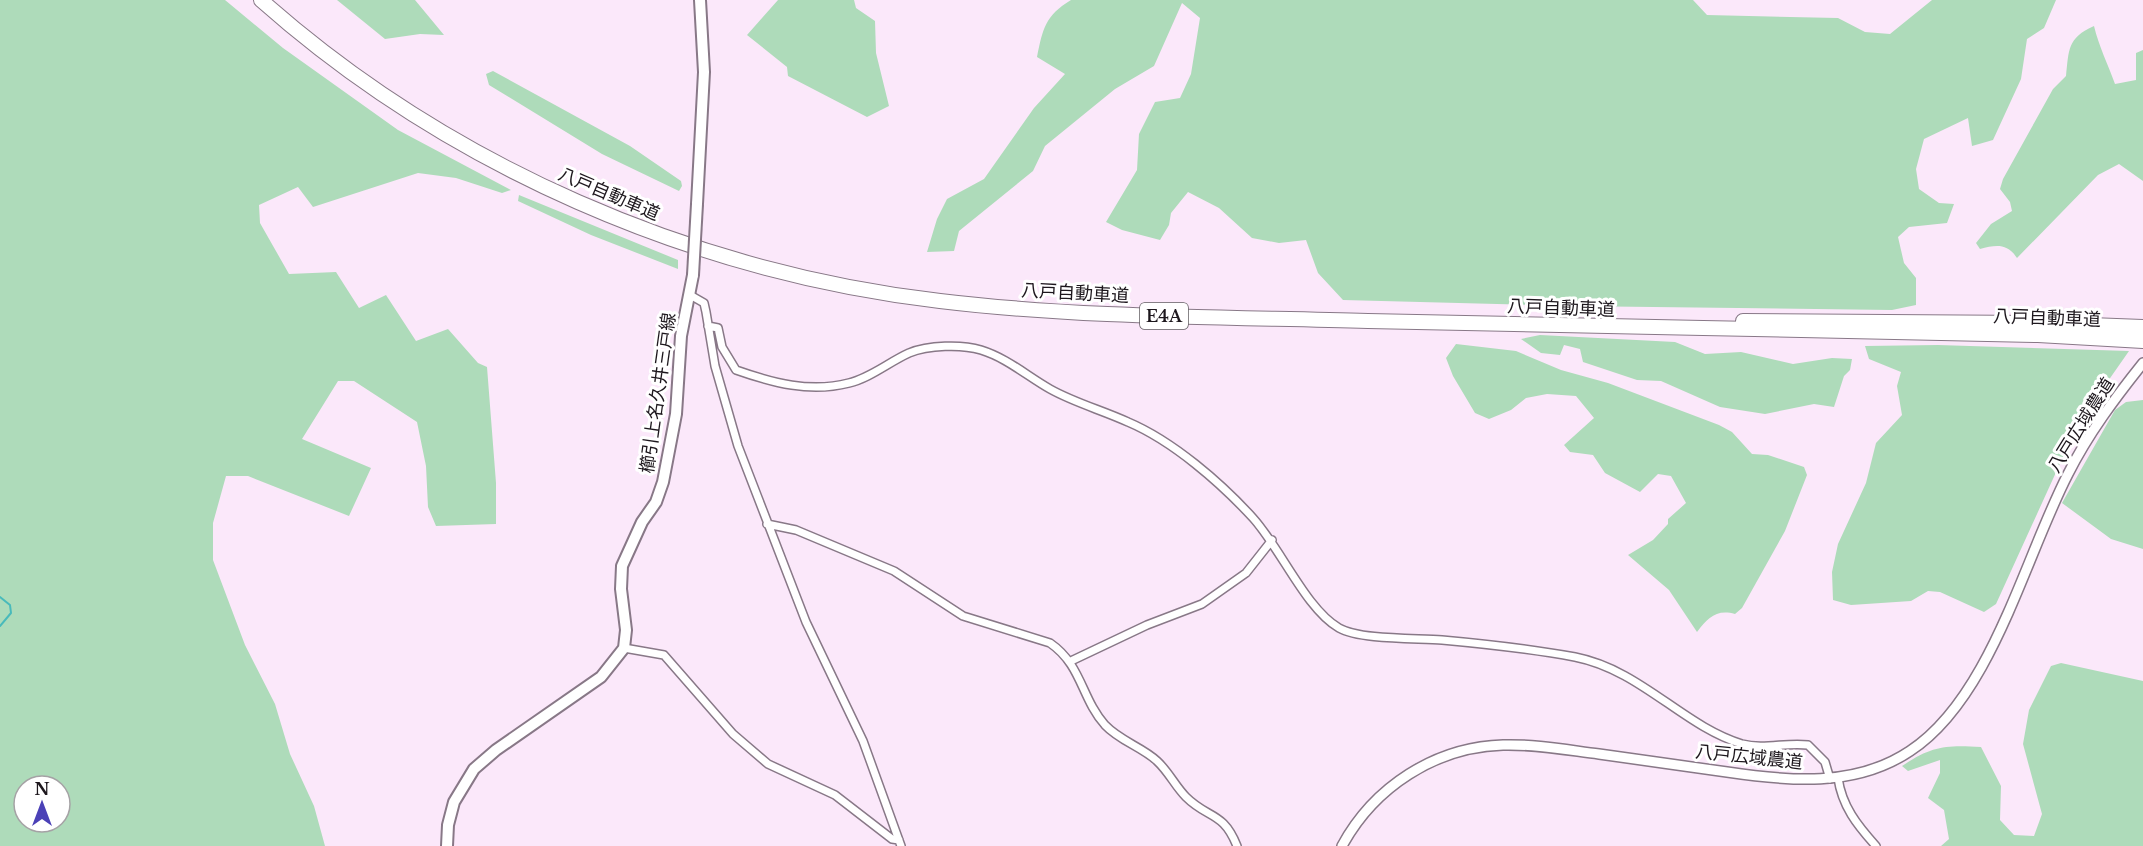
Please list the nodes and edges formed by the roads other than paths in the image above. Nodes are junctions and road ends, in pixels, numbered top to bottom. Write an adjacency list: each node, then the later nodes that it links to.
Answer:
1 (261, 0): 7 (highway, 八戸自動車道 / E4A)
2 (272, 0): 6 (highway, 八戸自動車道 / E4A)
3 (700, 0): 4 (main road, 櫛引上名久井三戸線, bridge)
4 (690, 296): 5 (street); 11 (main road, 櫛引上名久井三戸線)
5 (708, 326): 9 (street); 10 (street)
6 (2143, 327)
7 (2143, 341)
8 (2143, 363): 13 (street, 八戸広域農道)
9 (767, 524): 12 (street); 14 (street)
10 (1272, 540): 12 (street); 13 (street)
11 (624, 648): 14 (street); 15 (main road)
12 (1071, 661): 16 (street)
13 (1834, 778): 17 (street, 八戸広域農道); 18 (street)
14 (900, 843)
15 (447, 846)
16 (1237, 846)
17 (1342, 846)
18 (1876, 846)

